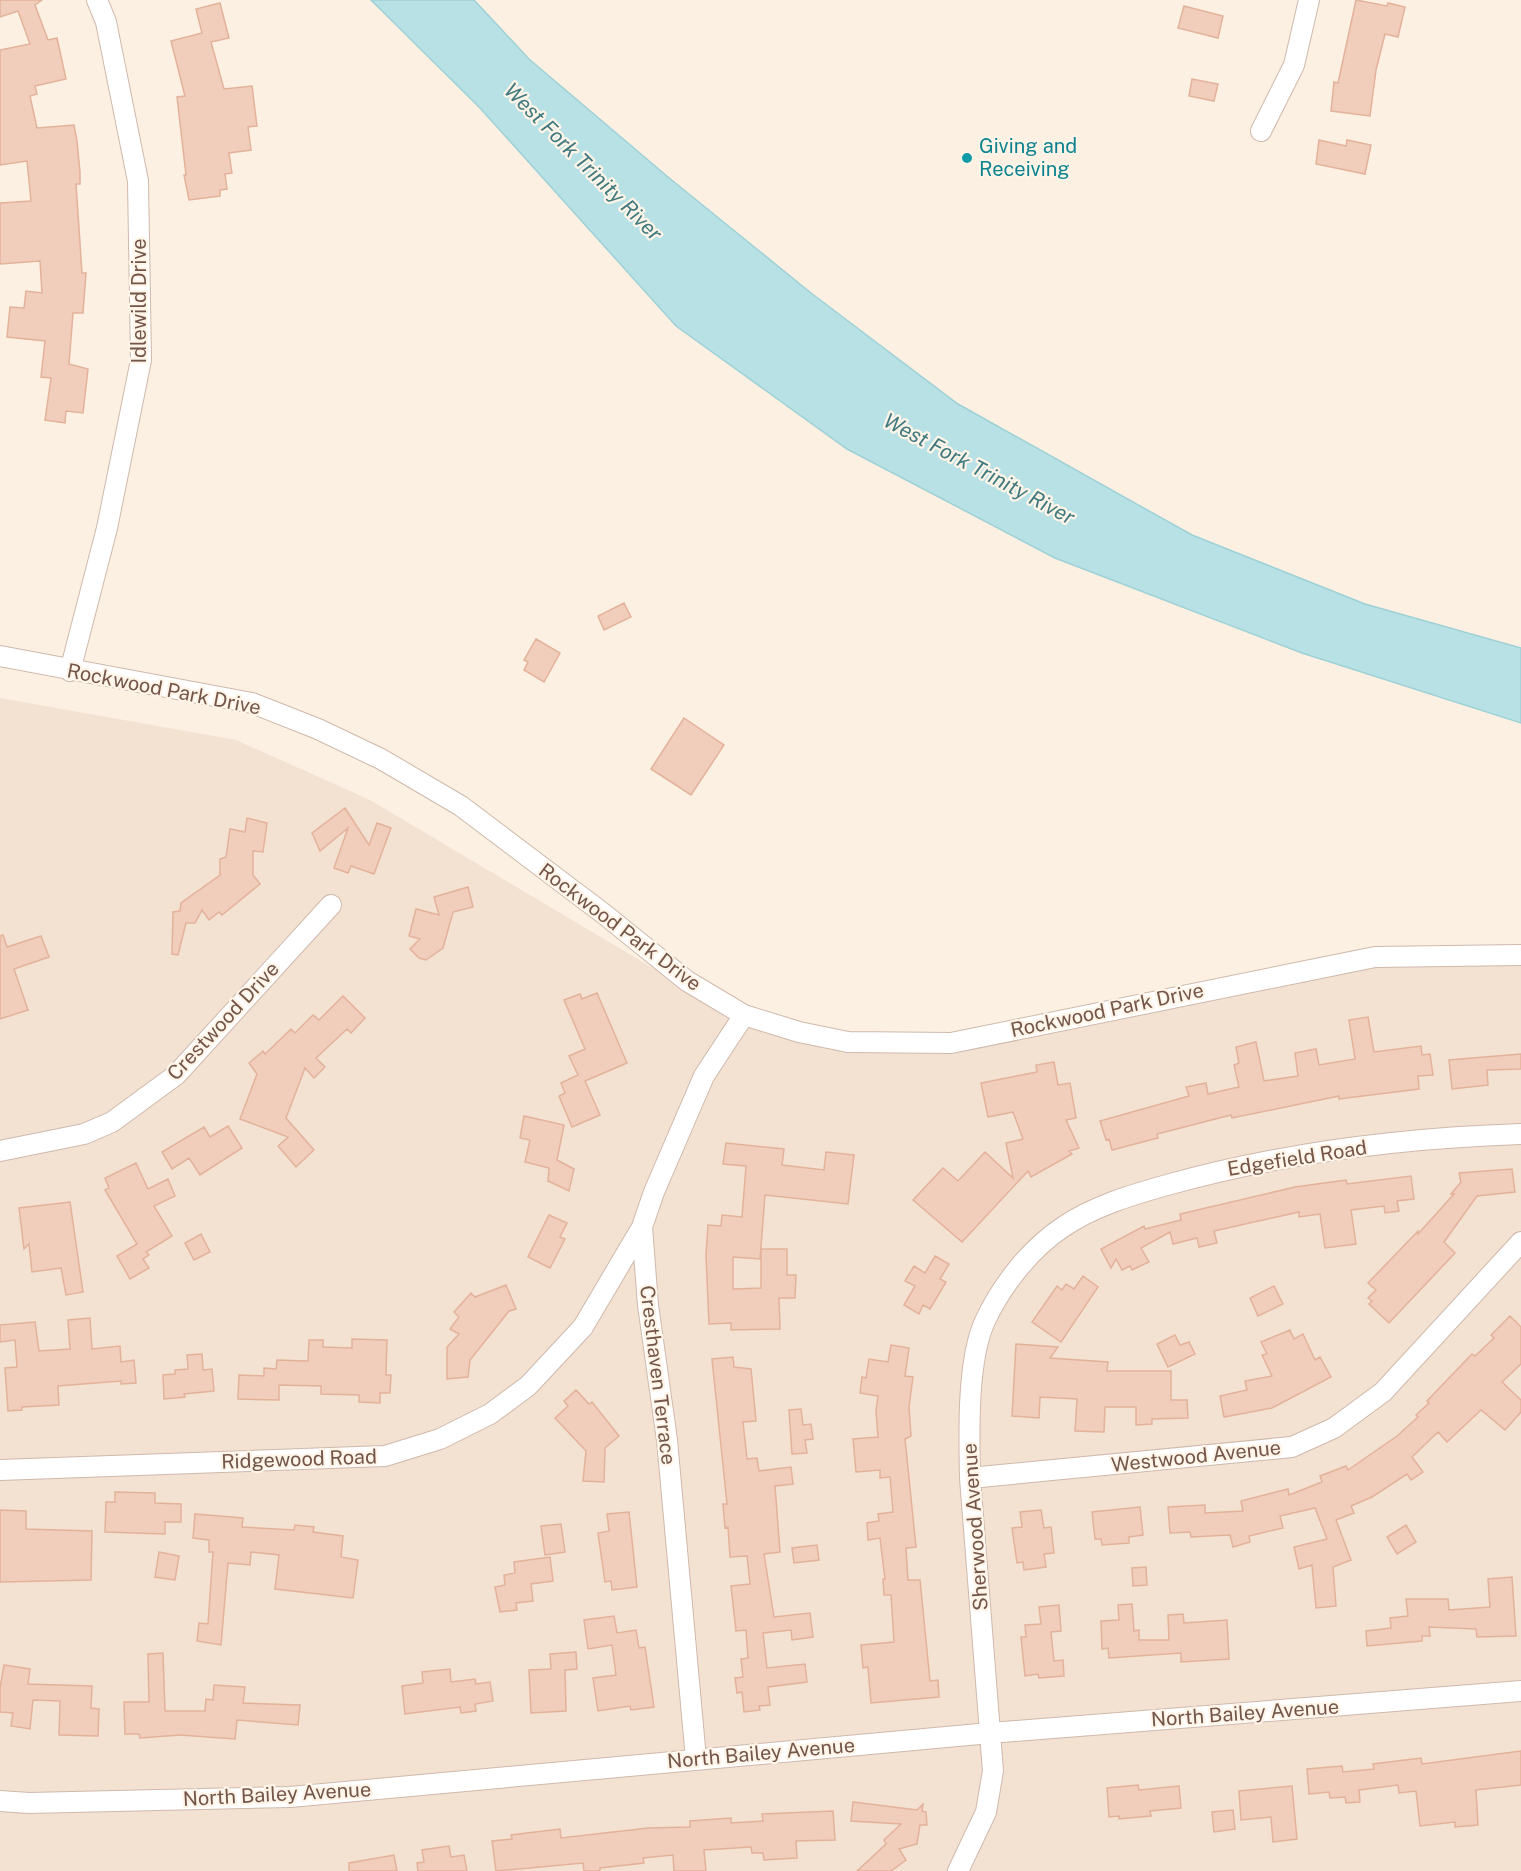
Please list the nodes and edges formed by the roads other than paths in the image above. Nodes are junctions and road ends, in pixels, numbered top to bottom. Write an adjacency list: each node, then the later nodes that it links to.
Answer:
1 (97, 0): 5 (street, Idlewild Drive)
2 (1309, 0): 3 (street)
3 (1261, 131)
4 (0, 656): 5 (street, Rockwood Park Drive)
5 (70, 671): 8 (street, Rockwood Park Drive)
6 (331, 905): 10 (street, Crestwood Drive)
7 (1521, 954): 8 (street, Rockwood Park Drive)
8 (744, 1015): 12 (street, Cresthaven Terrace)
9 (1521, 1134): 11 (street, Edgefield Road)
10 (0, 1150)
11 (1081, 1216): 15 (street, Sherwood Avenue)
12 (642, 1227): 14 (street, Ridgewood Road); 18 (street, Cresthaven Terrace)
13 (1521, 1242): 15 (street, Westwood Avenue)
14 (0, 1470)
15 (970, 1478): 17 (street, Sherwood Avenue)
16 (1521, 1691): 17 (street, North Bailey Avenue)
17 (990, 1732): 18 (street, North Bailey Avenue); 20 (street, Sherwood Avenue)
18 (696, 1759): 19 (street, North Bailey Avenue)
19 (0, 1800)
20 (958, 1871)

